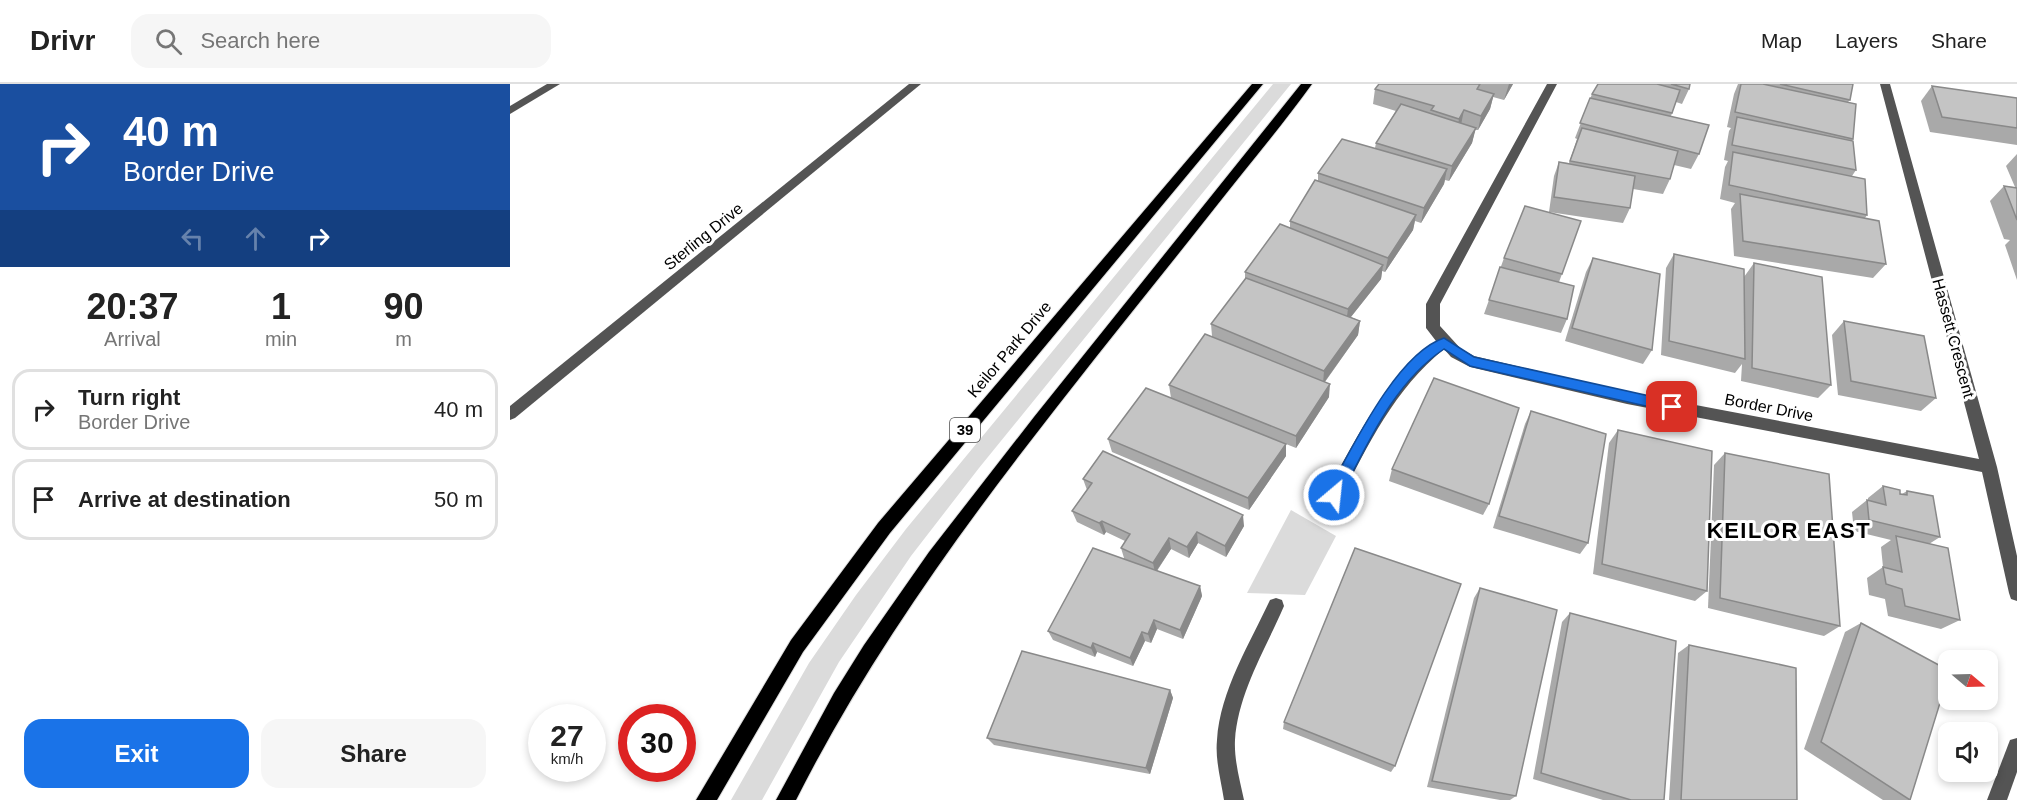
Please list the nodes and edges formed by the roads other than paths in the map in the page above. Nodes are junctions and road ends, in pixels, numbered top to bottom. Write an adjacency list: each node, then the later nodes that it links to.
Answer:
1 (555, 84): 7 (street)
2 (916, 84): 9 (street, Sterling Drive)
3 (1258, 84): 15 (main road, Keilor Park Drive / 39)
4 (1307, 84): 16 (main road)
5 (1552, 84): 8 (street)
6 (1886, 84): 10 (street, Hassett Crescent)
7 (510, 111)
8 (1444, 342): 10 (street, Border Drive); 11 (street)
9 (510, 414)
10 (1989, 467): 12 (street, Hassett Crescent)
11 (1334, 495)
12 (2017, 593)
13 (1276, 606): 17 (street)
14 (2017, 747): 18 (street)
15 (706, 800)
16 (786, 800)
17 (1233, 800)
18 (1996, 800)

